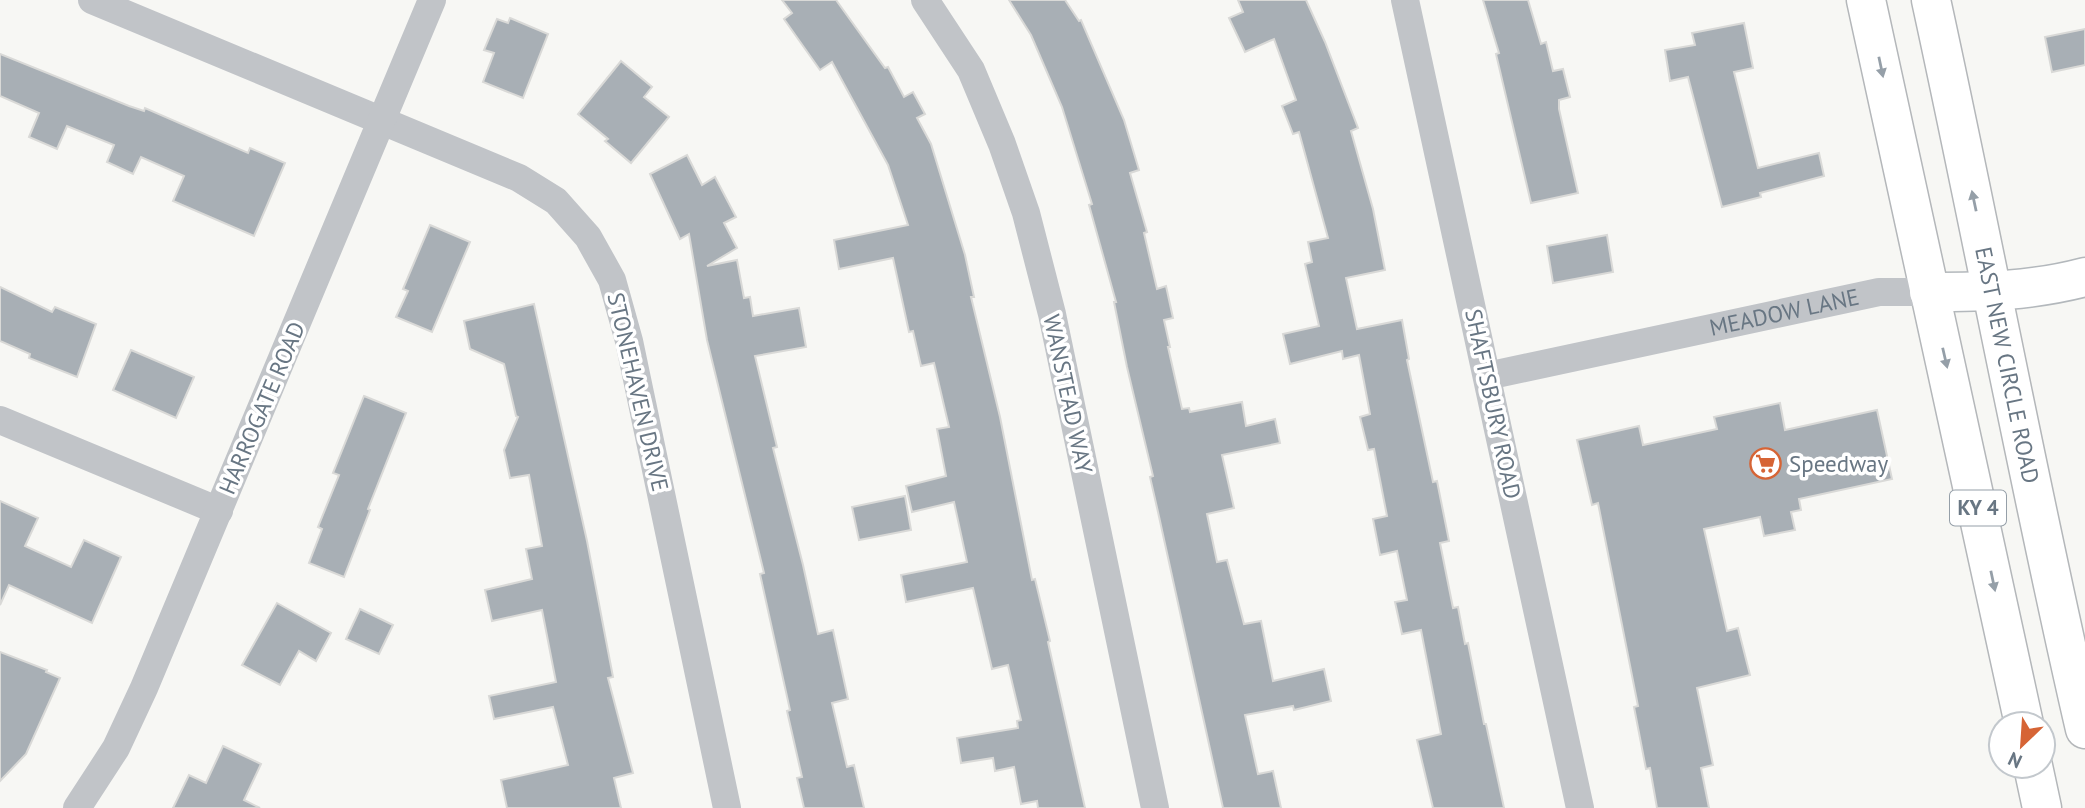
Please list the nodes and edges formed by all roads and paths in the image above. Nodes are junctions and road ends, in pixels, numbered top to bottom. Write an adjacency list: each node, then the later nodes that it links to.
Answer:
1 (92, 0): 7 (street, STONEHAVEN DRIVE)
2 (432, 0): 7 (street, HARROGATE ROAD)
3 (925, 0): 19 (street, WANSTEAD WAY)
4 (1405, 0): 11 (street, SHAFTSBURY ROAD)
5 (1866, 0): 9 (main road, KY 4, one-way to 9)
6 (1931, 0): 10 (main road, EAST NEW CIRCLE ROAD / KY 4, one-way to 6)
7 (383, 119): 13 (street, HARROGATE ROAD); 18 (street, STONEHAVEN DRIVE)
8 (2085, 277): 10 (main road, MEADOW LANE)
9 (1929, 292): 10 (main road, MEADOW LANE); 11 (street, MEADOW LANE); 14 (main road, KY 4, one-way to 14)
10 (1991, 292): 15 (main road, EAST NEW CIRCLE ROAD / KY 4)
11 (1487, 376): 20 (street, SHAFTSBURY ROAD)
12 (0, 420): 13 (street)
13 (219, 511): 17 (street, HARROGATE ROAD)
14 (2021, 710)
15 (2085, 729)
16 (2036, 780): 21 (main road)
17 (77, 808)
18 (727, 808)
19 (1156, 808)
20 (1580, 808)
21 (2042, 808)

